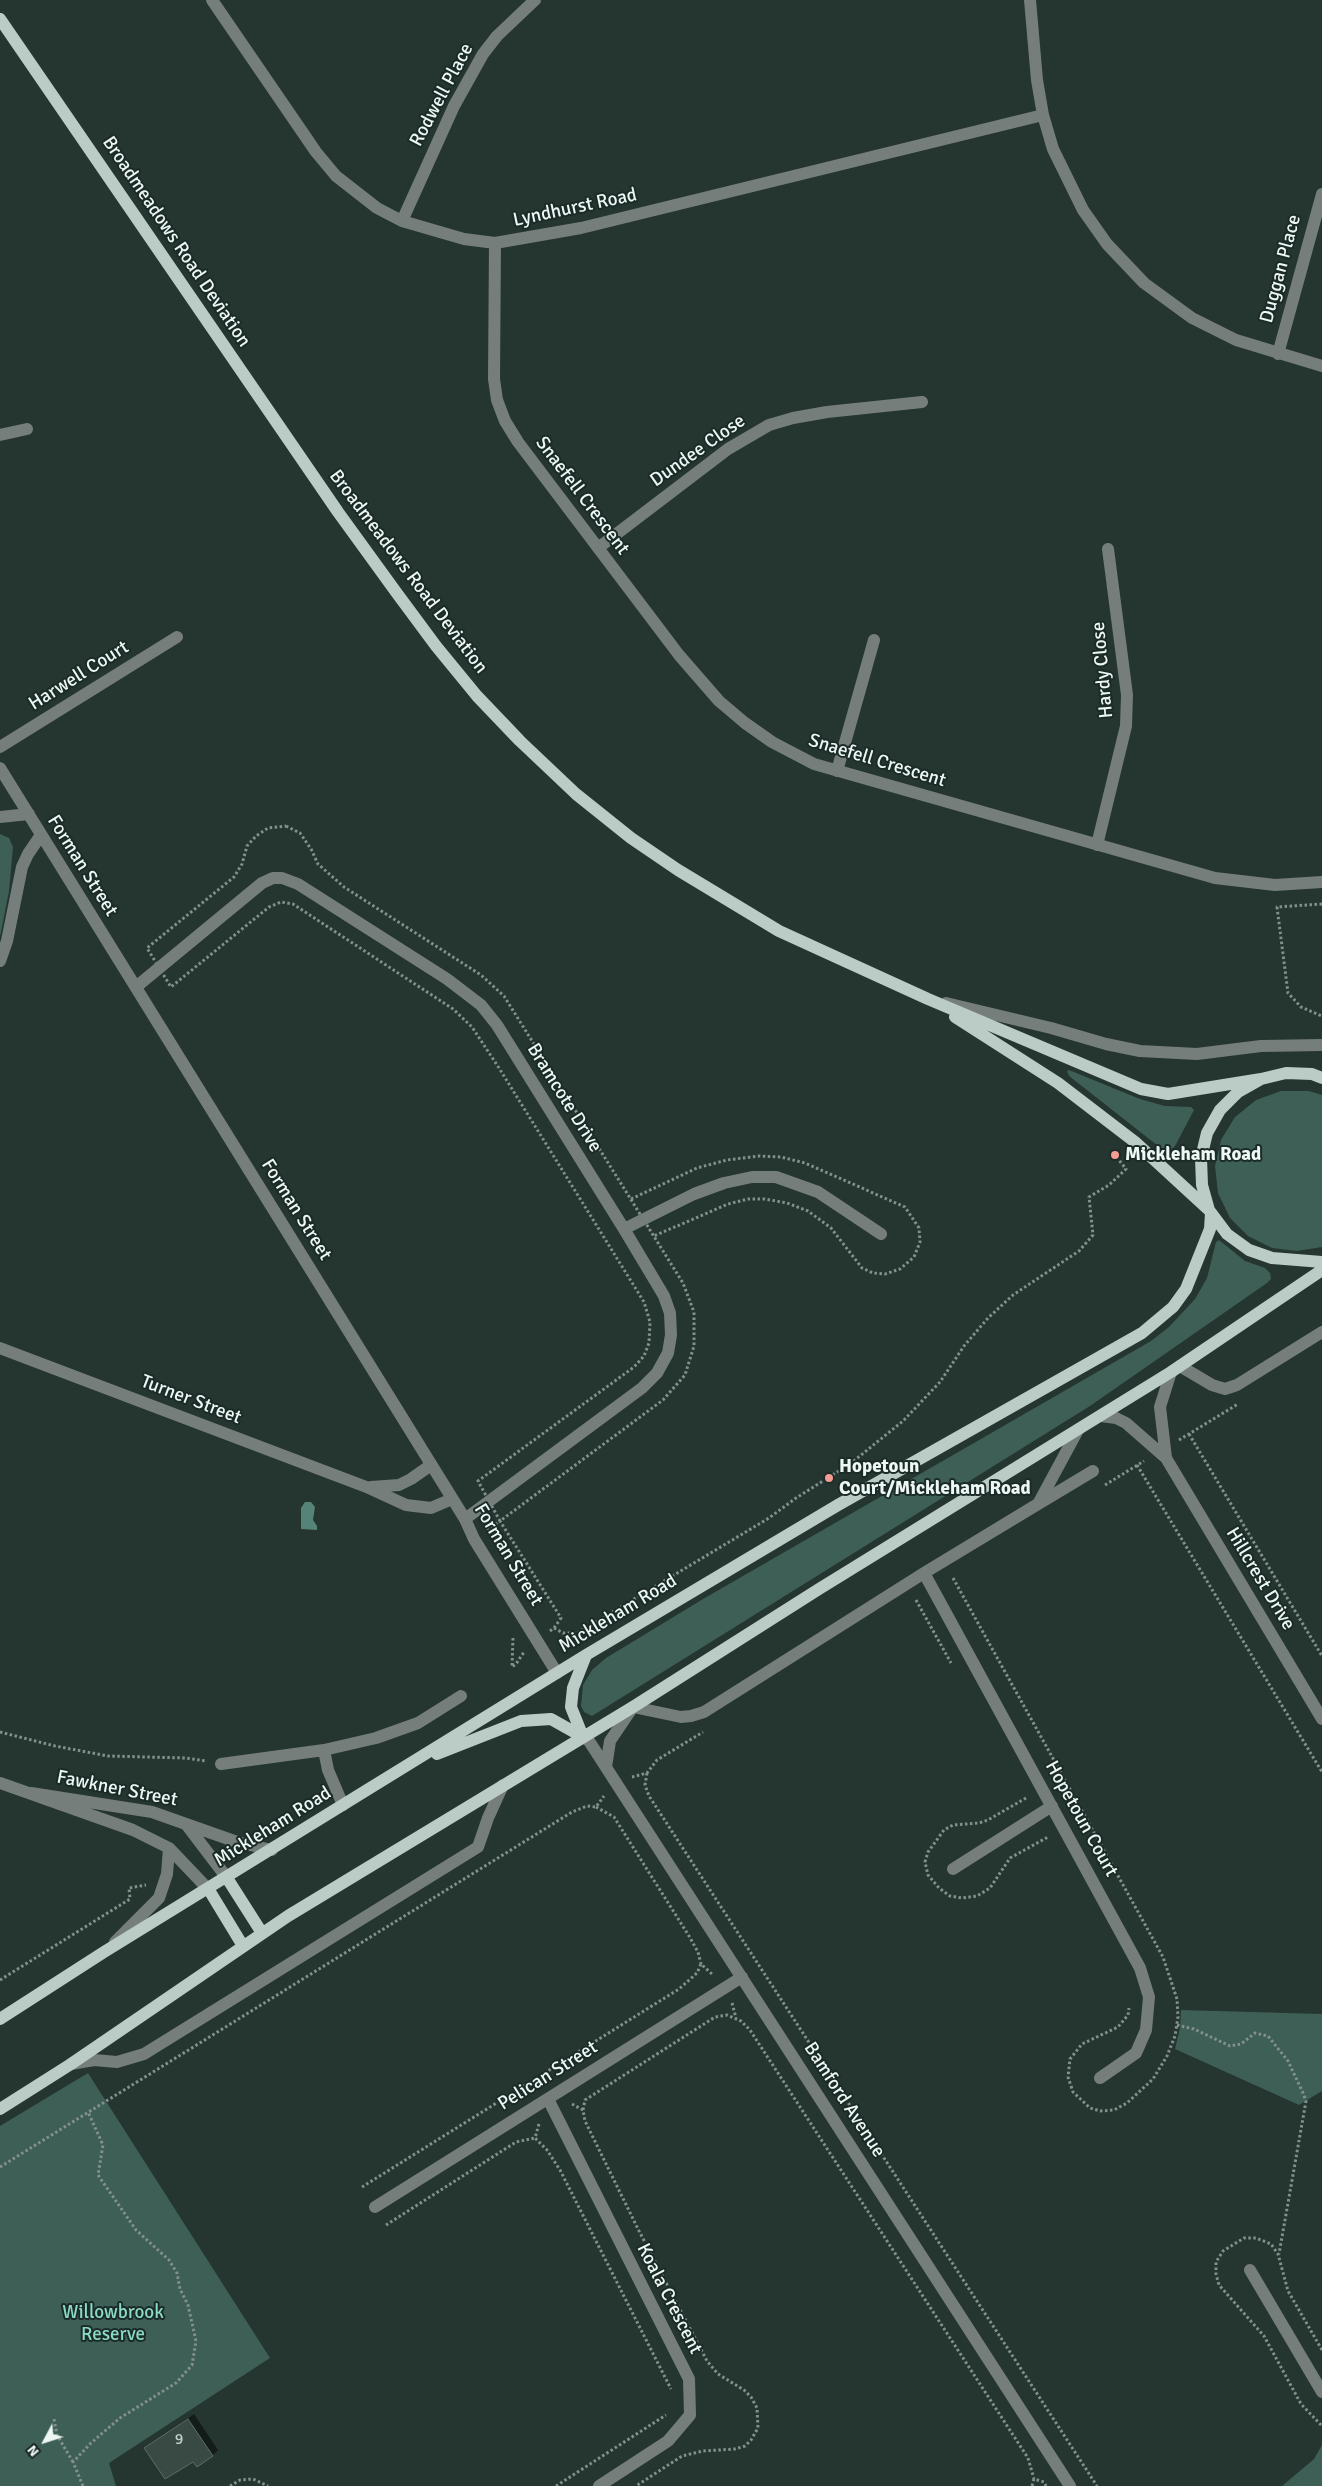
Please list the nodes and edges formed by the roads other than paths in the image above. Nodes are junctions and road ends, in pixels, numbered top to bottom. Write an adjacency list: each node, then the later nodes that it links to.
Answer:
1 (212, 0): 7 (street, Lyndhurst Road)
2 (536, 0): 7 (street, Rodwell Place)
3 (1030, 0): 5 (street)
4 (0, 19): 28 (main road, Broadmeadows Road Deviation)
5 (1043, 116): 8 (street, Lyndhurst Road); 9 (street)
6 (1322, 194): 9 (street, Duggan Place)
7 (402, 221): 8 (street, Lyndhurst Road)
8 (495, 243): 14 (street, Snaefell Crescent)
9 (1278, 354): 10 (street)
10 (1322, 366)
11 (922, 402): 14 (street, Dundee Close)
12 (27, 429): 13 (street)
13 (0, 435)
14 (598, 548): 20 (street, Snaefell Crescent)
15 (1108, 549): 24 (street, Hardy Close)
16 (177, 637): 18 (street, Harwell Court)
17 (874, 640): 20 (street)
18 (0, 747)
19 (0, 768): 21 (street, Forman Street)
20 (837, 771): 24 (street, Snaefell Crescent)
21 (29, 814): 22 (street); 23 (street, Forman Street)
22 (0, 817)
23 (41, 835): 26 (street); 27 (street, Forman Street)
24 (1097, 845): 25 (street, Snaefell Crescent)
25 (1322, 882)
26 (0, 961)
27 (136, 987): 33 (street, Bramcote Drive); 43 (street, Forman Street)
28 (928, 999): 29 (street); 31 (main road, Broadmeadows Road Deviation); 32 (main road, Broadmeadows Road Deviation)
29 (1322, 1044)
30 (1319, 1076): 31 (main road)
31 (1261, 1079): 32 (main road)
32 (1210, 1211): 35 (main road); 50 (main road, Mickleham Road)
33 (624, 1229): 34 (street); 48 (street, Bramcote Drive)
34 (881, 1234)
35 (1322, 1262)
36 (1322, 1270): 39 (main road)
37 (1322, 1332): 39 (street)
38 (0, 1348): 45 (street, Turner Street)
39 (1176, 1369): 40 (main road); 42 (street, Hillcrest Drive)
40 (1101, 1416): 41 (main road); 42 (street, Hillcrest Drive)
41 (1078, 1430): 47 (street); 53 (main road)
42 (1166, 1458): 54 (street, Hillcrest Drive)
43 (431, 1465): 45 (street, Turner Street); 46 (street, Forman Street)
44 (1093, 1471): 47 (street)
45 (369, 1488): 46 (street, Turner Street)
46 (452, 1499): 48 (street, Forman Street)
47 (1038, 1504): 49 (street)
48 (465, 1519): 51 (street, Forman Street)
49 (924, 1572): 53 (street); 64 (street, Hopetoun Court)
50 (586, 1655): 51 (main road, Mickleham Road); 55 (main road)
51 (557, 1673): 58 (main road, Mickleham Road)
52 (461, 1696): 56 (street)
53 (634, 1707): 55 (main road); 59 (street)
54 (1322, 1719)
55 (584, 1737): 58 (main road); 59 (street, Bamford Avenue); 61 (main road)
56 (324, 1750): 57 (street); 63 (street)
57 (221, 1764)
58 (409, 1765): 63 (main road, Mickleham Road)
59 (606, 1767): 74 (street, Bamford Avenue)
60 (0, 1783): 62 (street, Fawkner Street)
61 (503, 1785): 71 (main road); 76 (street)
62 (31, 1793): 65 (street, Fawkner Street); 66 (street, Fawkner Street)
63 (342, 1805): 67 (main road, Mickleham Road)
64 (1052, 1806): 68 (street); 77 (street, Hopetoun Court)
65 (184, 1822): 67 (street); 69 (street, Fawkner Street)
66 (169, 1848): 70 (street, Fawkner Street); 73 (street)
67 (272, 1850): 69 (main road, Mickleham Road)
68 (953, 1869)
69 (227, 1878): 70 (main road, Mickleham Road); 71 (main road)
70 (209, 1890): 72 (main road); 73 (main road, Mickleham Road)
71 (262, 1933): 72 (main road)
72 (243, 1946): 76 (main road)
73 (104, 1952): 75 (main road, Mickleham Road)
74 (742, 1977): 78 (street, Pelican Street); 84 (street, Bamford Avenue)
75 (0, 2019)
76 (71, 2064): 79 (main road)
77 (1100, 2078)
78 (548, 2099): 80 (street, Pelican Street); 83 (street, Koala Crescent)
79 (0, 2109)
80 (374, 2207)
81 (1250, 2270): 82 (street)
82 (1322, 2392)
83 (599, 2486)
84 (1069, 2486)

